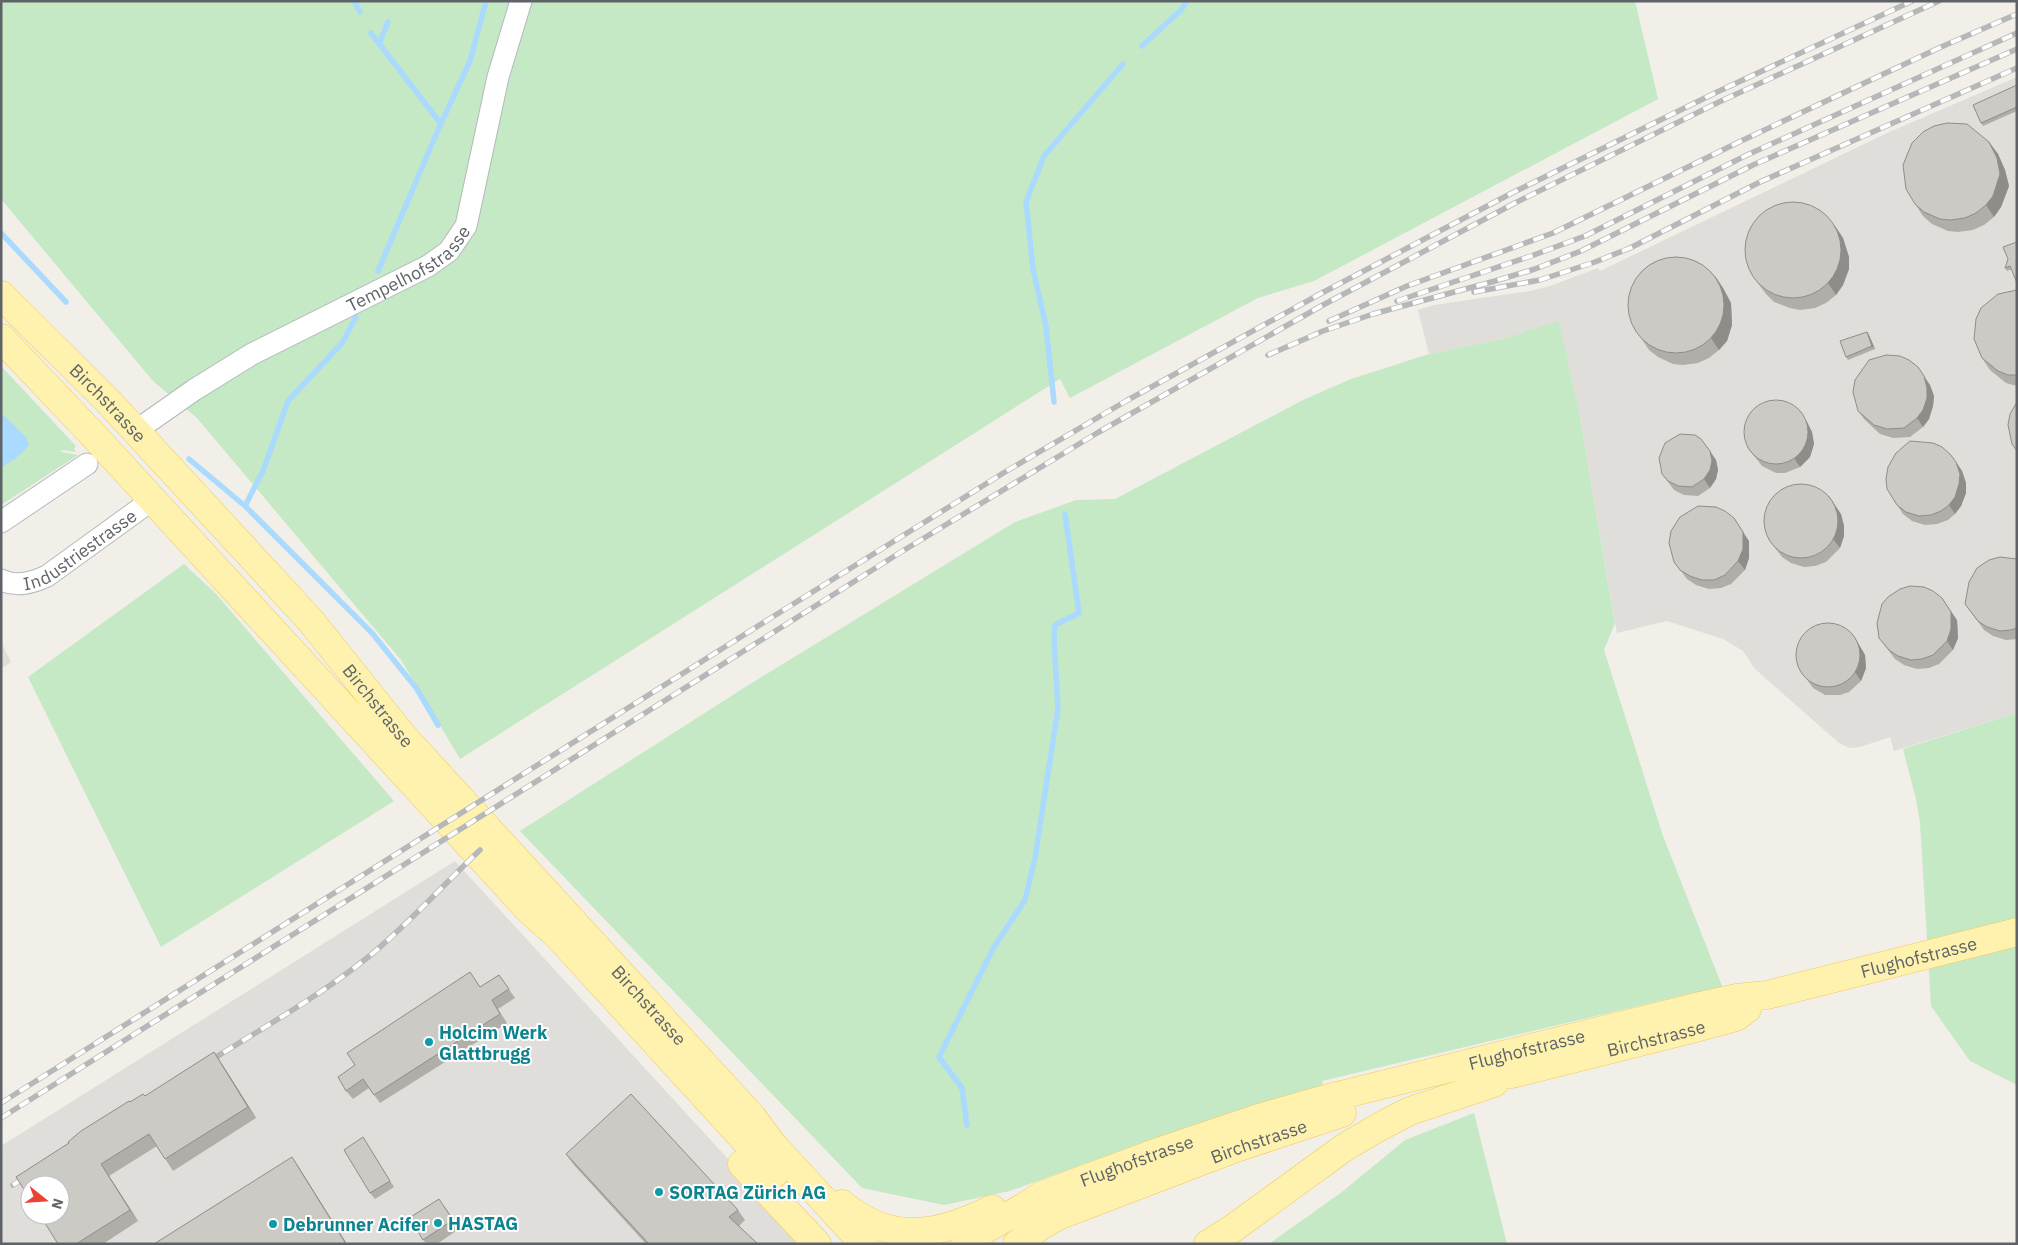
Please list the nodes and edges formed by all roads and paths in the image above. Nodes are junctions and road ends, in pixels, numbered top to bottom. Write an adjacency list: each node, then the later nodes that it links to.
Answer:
1 (521, 1): 4 (street, Tempelhofstrasse)
2 (1, 295): 6 (main road, Birchstrasse)
3 (1, 338): 7 (main road, Birchstrasse)
4 (147, 423)
5 (87, 464): 8 (street)
6 (178, 477): 7 (main road); 14 (main road, Birchstrasse)
7 (152, 500): 9 (street, Industriestrasse); 10 (main road, Birchstrasse)
8 (1, 522)
9 (1, 580)
10 (530, 910): 14 (main road, Birchstrasse); 16 (main road, Birchstrasse)
11 (2017, 932): 12 (main road, Flughofstrasse)
12 (1767, 996): 13 (main road, Birchstrasse); 15 (main road, Flughofstrasse)
13 (1512, 1074): 19 (main road, Birchstrasse); 20 (main road, Birchstrasse)
14 (742, 1122): 15 (main road, Birchstrasse); 17 (main road, Birchstrasse)
15 (1042, 1195): 18 (main road)
16 (817, 1244)
17 (862, 1244)
18 (965, 1244)
19 (1017, 1244)
20 (1208, 1244)

